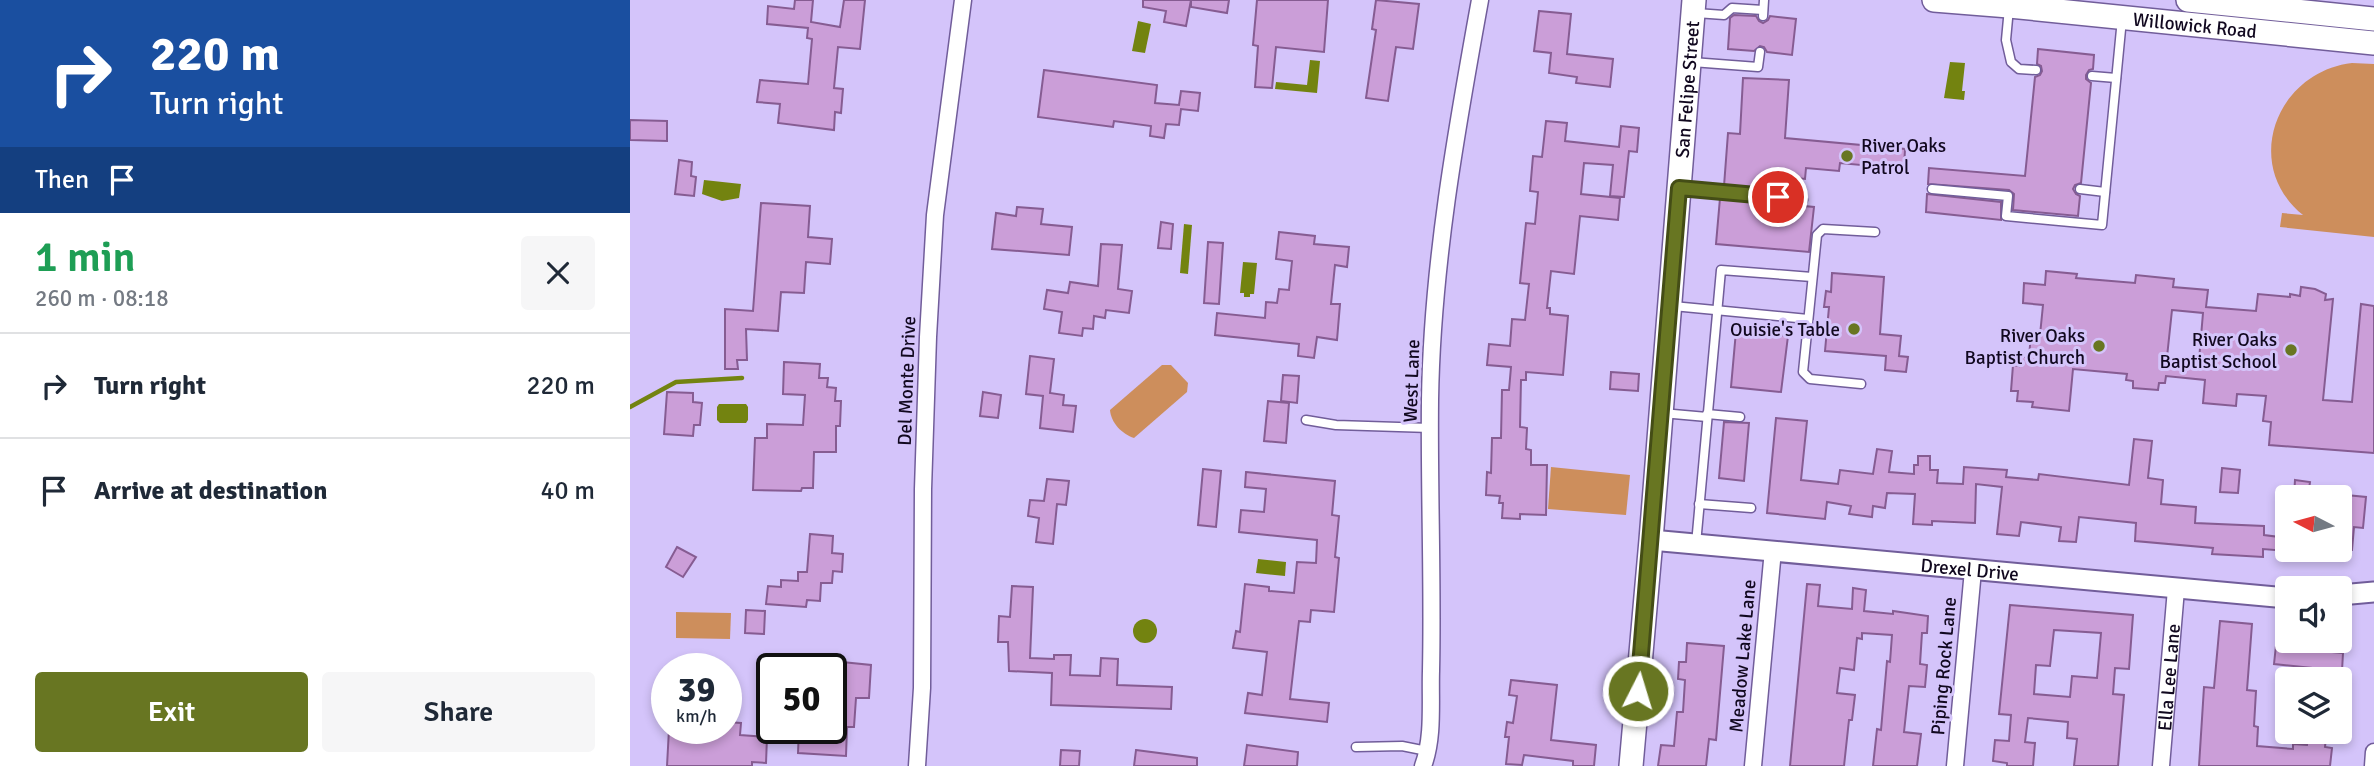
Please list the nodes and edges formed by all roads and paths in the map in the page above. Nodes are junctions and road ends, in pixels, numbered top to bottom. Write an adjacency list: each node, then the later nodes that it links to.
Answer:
1 (963, 0): 47 (street, Del Monte Drive)
2 (1480, 0): 33 (street, West Lane)
3 (1764, 0): 7 (lane)
4 (1934, 0): 6 (main road, Willowick Road)
5 (2201, 1): 9 (main road, Willowick Road); 10 (street); 11 (street)
6 (2010, 3): 8 (main road, Willowick Road); 15 (lane)
7 (1694, 7): 14 (main road, San Felipe Street)
8 (2122, 17): 10 (main road, Willowick Road); 17 (lane)
9 (2374, 19)
10 (2201, 26): 11 (main road, Willowick Road)
11 (2226, 29): 12 (main road, Willowick Road)
12 (2374, 43)
13 (1760, 52): 14 (lane)
14 (1689, 61): 18 (main road, San Felipe Street)
15 (2036, 70)
16 (2092, 76): 17 (lane)
17 (2116, 78): 21 (lane)
18 (1679, 188): 22 (lane); 25 (main road, San Felipe Street)
19 (1933, 189): 21 (lane)
20 (2080, 189): 21 (lane)
21 (2105, 191)
22 (1803, 200)
23 (1875, 232): 24 (lane)
24 (1812, 277): 26 (lane); 27 (lane)
25 (1670, 306): 26 (lane); 29 (main road, San Felipe Street)
26 (1717, 310): 27 (lane); 30 (lane)
27 (1808, 319): 28 (lane)
28 (1861, 384)
29 (1661, 413): 30 (lane); 36 (main road, San Felipe Street)
30 (1707, 416): 31 (lane); 34 (lane)
31 (1740, 417)
32 (1306, 420): 33 (lane)
33 (1430, 428): 46 (street, West Lane)
34 (1699, 504): 35 (lane); 37 (lane)
35 (1751, 508)
36 (1651, 540): 37 (street, Drexel Drive); 48 (main road, San Felipe Street)
37 (1696, 544): 38 (street, Drexel Drive)
38 (1773, 550): 39 (street, Drexel Drive); 49 (street, Meadow Lake Lane)
39 (1973, 570): 40 (street, Drexel Drive); 50 (street, Piping Rock Lane)
40 (2176, 589): 43 (street, Drexel Drive); 51 (street, Ella Lee Lane)
41 (2374, 592): 42 (street)
42 (2352, 594)
43 (2275, 597)
44 (1356, 747): 46 (lane)
45 (2374, 752): 52 (street)
46 (1425, 758)
47 (917, 766)
48 (1631, 766)
49 (1754, 766)
50 (1955, 766)
51 (2161, 766)
52 (2373, 766)

